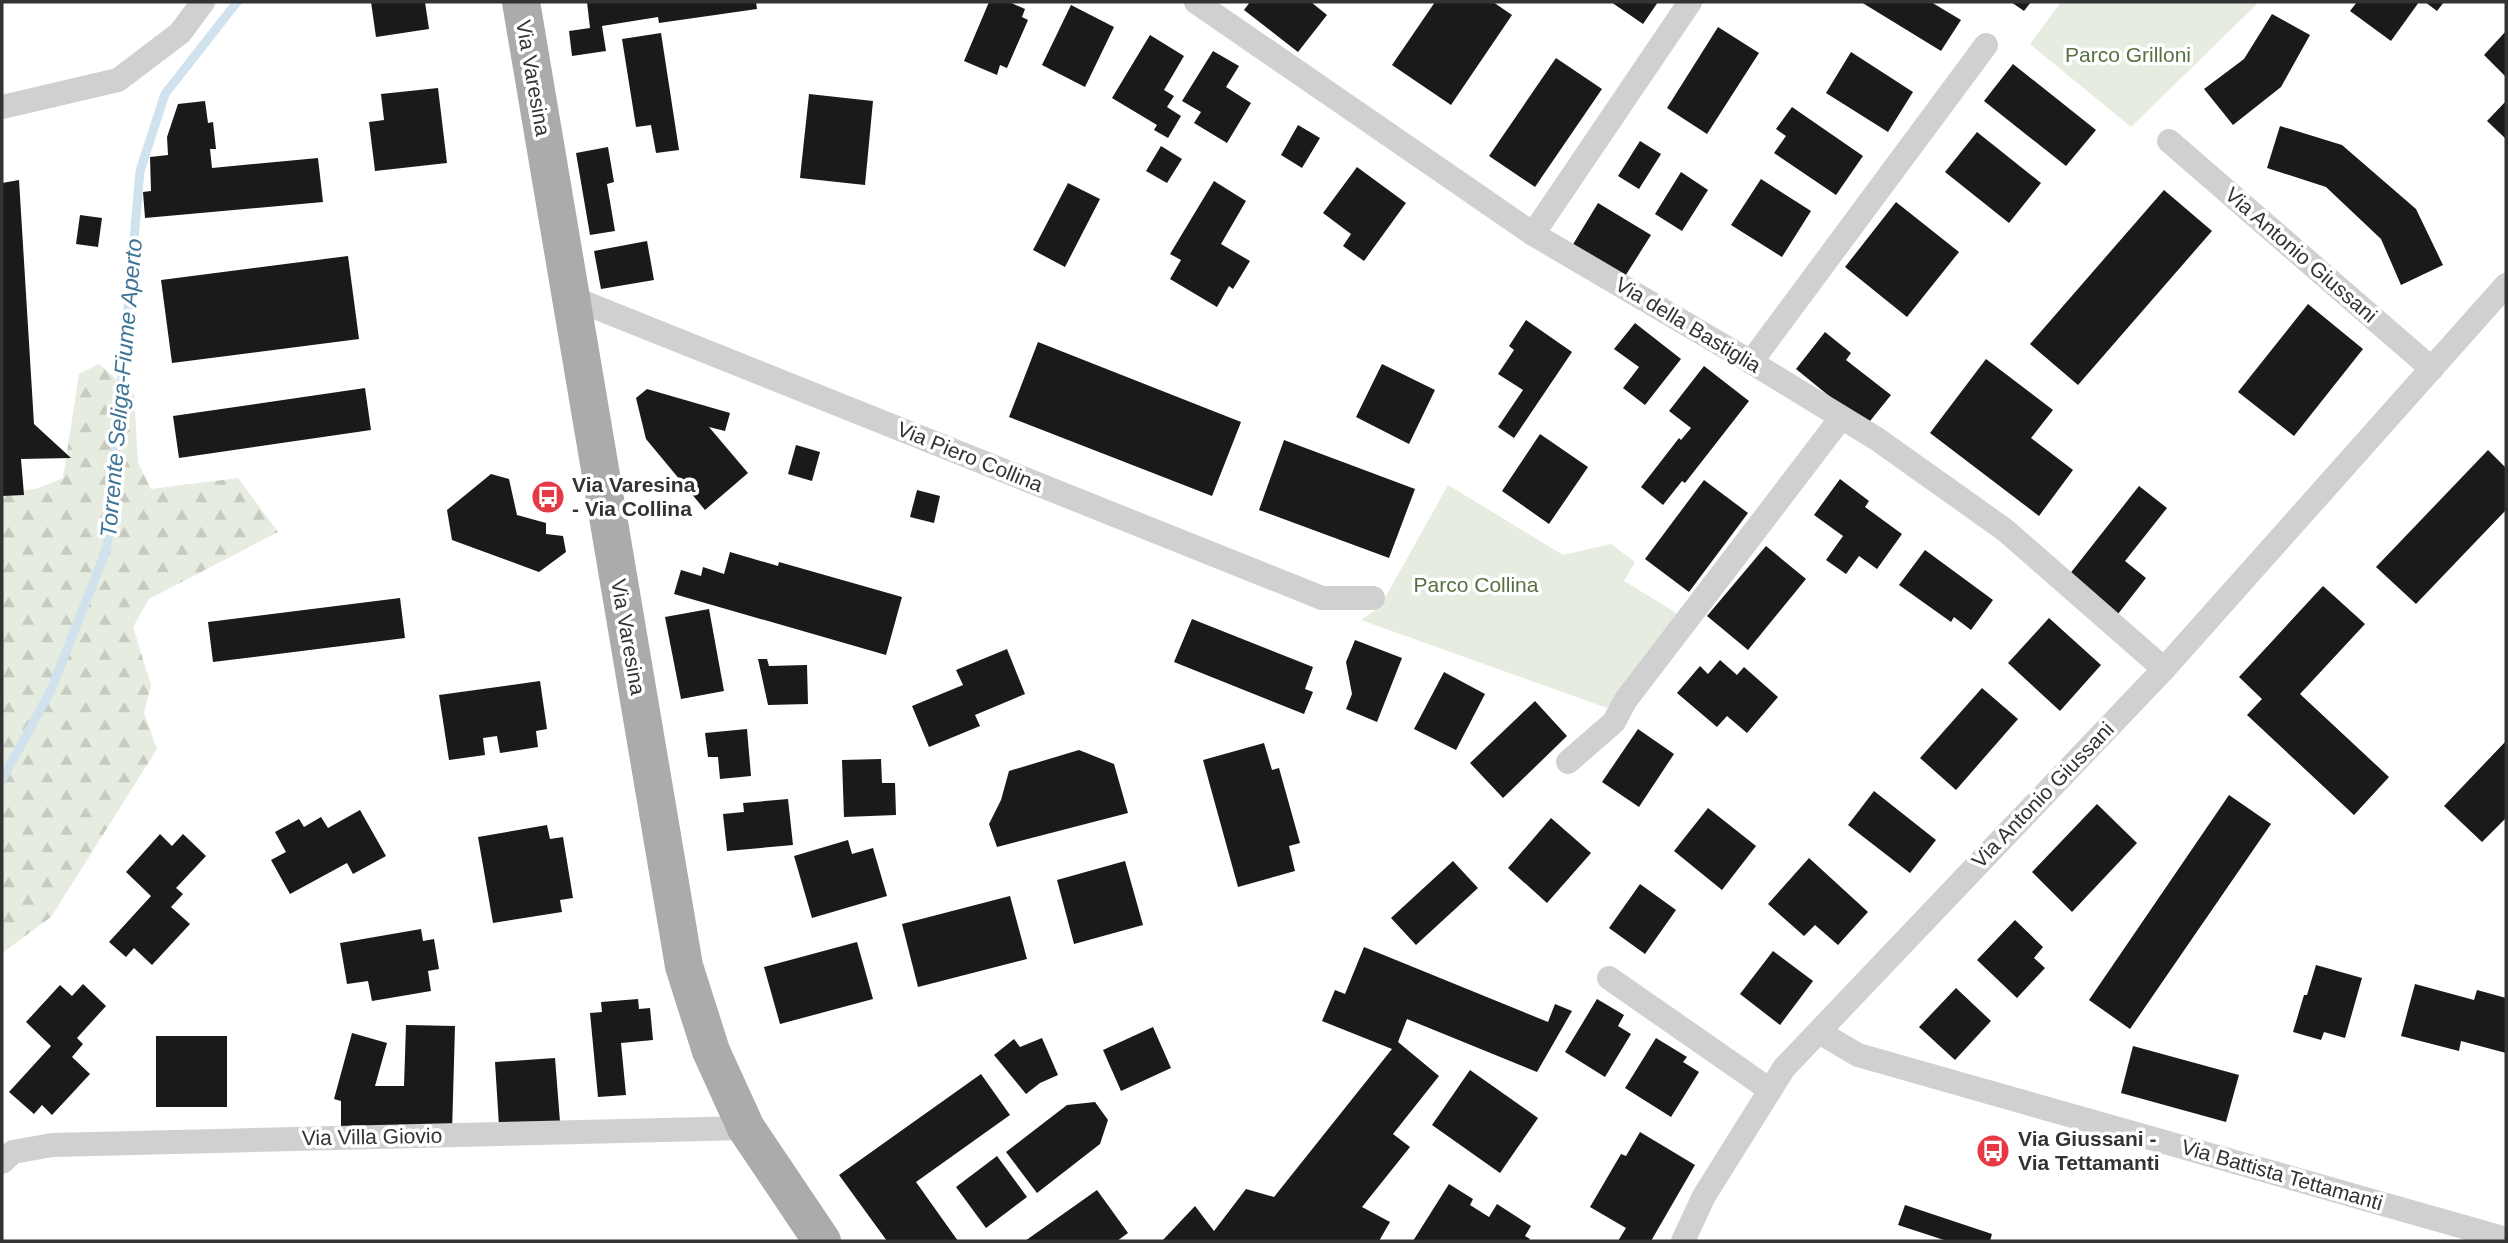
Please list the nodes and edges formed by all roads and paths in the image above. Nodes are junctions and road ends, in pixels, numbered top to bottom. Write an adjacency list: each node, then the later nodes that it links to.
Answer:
1 (203, 2): 6 (street)
2 (521, 2): 10 (main road, Via Varesina)
3 (1196, 2): 8 (street, Via della Bastiglia)
4 (1690, 2): 8 (street)
5 (1986, 46): 11 (street)
6 (2, 107)
7 (2169, 141): 12 (street, Via Antonio Giussani)
8 (1533, 234): 11 (street, Via della Bastiglia)
9 (2506, 285): 12 (street, Via Antonio Giussani)
10 (570, 297): 14 (street, Via Piero Collina); 20 (main road, Via Varesina)
11 (1751, 362): 13 (street, Via della Bastiglia)
12 (2432, 369): 15 (street, Via Antonio Giussani)
13 (1841, 418): 15 (street, Via della Bastiglia); 16 (street)
14 (1373, 598)
15 (2164, 669): 18 (street, Via Antonio Giussani)
16 (1568, 762)
17 (1609, 978): 19 (street)
18 (1819, 1032): 19 (street, Via Antonio Giussani); 22 (street, Via Battista Tettamanti)
19 (1770, 1090): 24 (street, Via Antonio Giussani)
20 (746, 1128): 21 (street, Via Villa Giovio); 23 (main road, Via Varesina)
21 (2, 1162)
22 (2506, 1239)
23 (822, 1241)
24 (1683, 1241)

